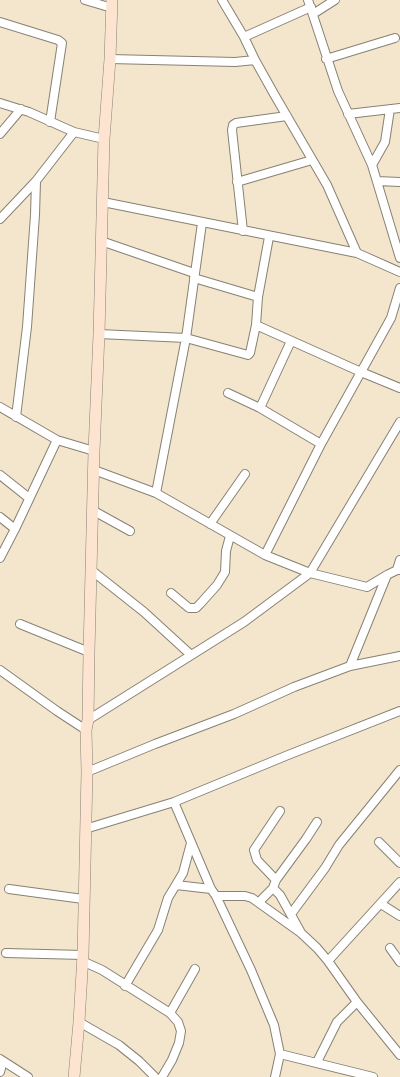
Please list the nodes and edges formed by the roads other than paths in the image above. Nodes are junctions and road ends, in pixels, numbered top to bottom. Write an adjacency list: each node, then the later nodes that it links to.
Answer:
1 (85, 0): 4 (street)
2 (222, 0): 7 (street)
3 (335, 0): 5 (street)
4 (112, 4): 10 (street)
5 (310, 7): 7 (street); 9 (street)
6 (0, 22): 18 (street)
7 (244, 37): 11 (street)
8 (395, 38): 9 (street)
9 (326, 59): 16 (street)
10 (110, 60): 11 (street); 21 (street)
11 (255, 60): 17 (street)
12 (0, 103): 14 (street)
13 (400, 108): 15 (street)
14 (21, 109): 18 (street); 20 (street)
15 (390, 109): 16 (street); 23 (street)
16 (348, 114): 23 (street)
17 (287, 116): 22 (street); 26 (street)
18 (50, 122): 19 (street)
19 (74, 132): 21 (street); 24 (street)
20 (0, 134)
21 (104, 139): 28 (street)
22 (312, 160): 26 (street); 34 (street)
23 (372, 165): 25 (street)
24 (36, 181): 29 (street); 49 (street)
25 (377, 181): 27 (street); 35 (street)
26 (237, 182): 31 (street)
27 (400, 182)
28 (103, 202): 30 (street); 33 (street)
29 (0, 219)
30 (202, 223): 31 (street); 37 (street)
31 (243, 231): 32 (street)
32 (269, 237): 34 (street); 39 (street)
33 (101, 241): 37 (street); 41 (street)
34 (357, 253): 36 (street)
35 (400, 258)
36 (400, 272)
37 (194, 276): 39 (street); 42 (street)
38 (400, 288): 44 (street)
39 (258, 297): 40 (street)
40 (256, 325): 42 (street); 43 (street)
41 (99, 334): 42 (street); 53 (street)
42 (186, 338): 57 (street)
43 (291, 340): 44 (street); 48 (street)
44 (361, 372): 45 (street); 52 (street)
45 (400, 388)
46 (228, 393): 48 (street)
47 (0, 406): 49 (street)
48 (260, 408): 52 (street)
49 (16, 417): 51 (street)
50 (400, 422): 70 (street)
51 (57, 440): 53 (street); 58 (street)
52 (321, 444): 65 (street)
53 (94, 451): 54 (street)
54 (94, 470): 57 (street); 59 (street)
55 (245, 474): 61 (street)
56 (0, 475): 58 (street)
57 (156, 493): 61 (street)
58 (29, 498): 62 (street)
59 (92, 510): 63 (street); 68 (street)
60 (0, 517): 62 (street)
61 (210, 524): 64 (street)
62 (15, 529): 66 (street)
63 (130, 531)
64 (230, 536): 65 (street); 72 (street)
65 (265, 555): 70 (street)
66 (0, 558)
67 (400, 560): 69 (street)
68 (91, 570): 74 (street); 75 (street)
69 (399, 570): 71 (street)
70 (310, 572): 71 (street); 75 (street)
71 (387, 576): 77 (street)
72 (171, 593)
73 (20, 624): 74 (street)
74 (88, 652): 80 (street)
75 (191, 655): 80 (street)
76 (400, 656): 77 (street)
77 (350, 666): 81 (street)
78 (0, 670): 80 (street)
79 (400, 711): 83 (street)
80 (87, 725): 81 (street)
81 (87, 772): 86 (street)
82 (399, 773): 99 (street)
83 (174, 802): 86 (street); 88 (street)
84 (280, 811): 91 (street)
85 (317, 822): 91 (street)
86 (85, 829): 96 (street)
87 (379, 842): 89 (street)
88 (191, 844): 92 (street); 94 (street)
89 (400, 863)
90 (400, 882): 98 (street)
91 (274, 884): 97 (street); 99 (street)
92 (176, 885): 94 (street); 108 (street)
93 (9, 888): 96 (street)
94 (211, 889): 95 (street)
95 (216, 896): 97 (street); 112 (street)
96 (83, 898): 104 (street)
97 (260, 903): 101 (street)
98 (381, 904): 100 (street); 105 (street)
99 (291, 914): 101 (street)
100 (400, 916)
101 (301, 933): 105 (street)
102 (390, 948): 106 (street)
103 (6, 953): 104 (street)
104 (82, 958): 108 (street); 111 (street)
105 (328, 962): 109 (street)
106 (400, 962)
107 (195, 969): 110 (street)
108 (125, 986): 110 (street)
109 (357, 1002): 113 (street); 115 (street)
110 (170, 1013): 119 (street)
111 (79, 1022): 118 (street); 119 (street)
112 (280, 1054): 115 (street); 120 (street)
113 (400, 1055)
114 (2, 1060): 116 (street); 117 (street)
115 (317, 1062): 121 (street)
116 (0, 1072)
117 (28, 1077)
118 (74, 1077)
119 (161, 1077)
120 (275, 1077)
121 (373, 1077)

